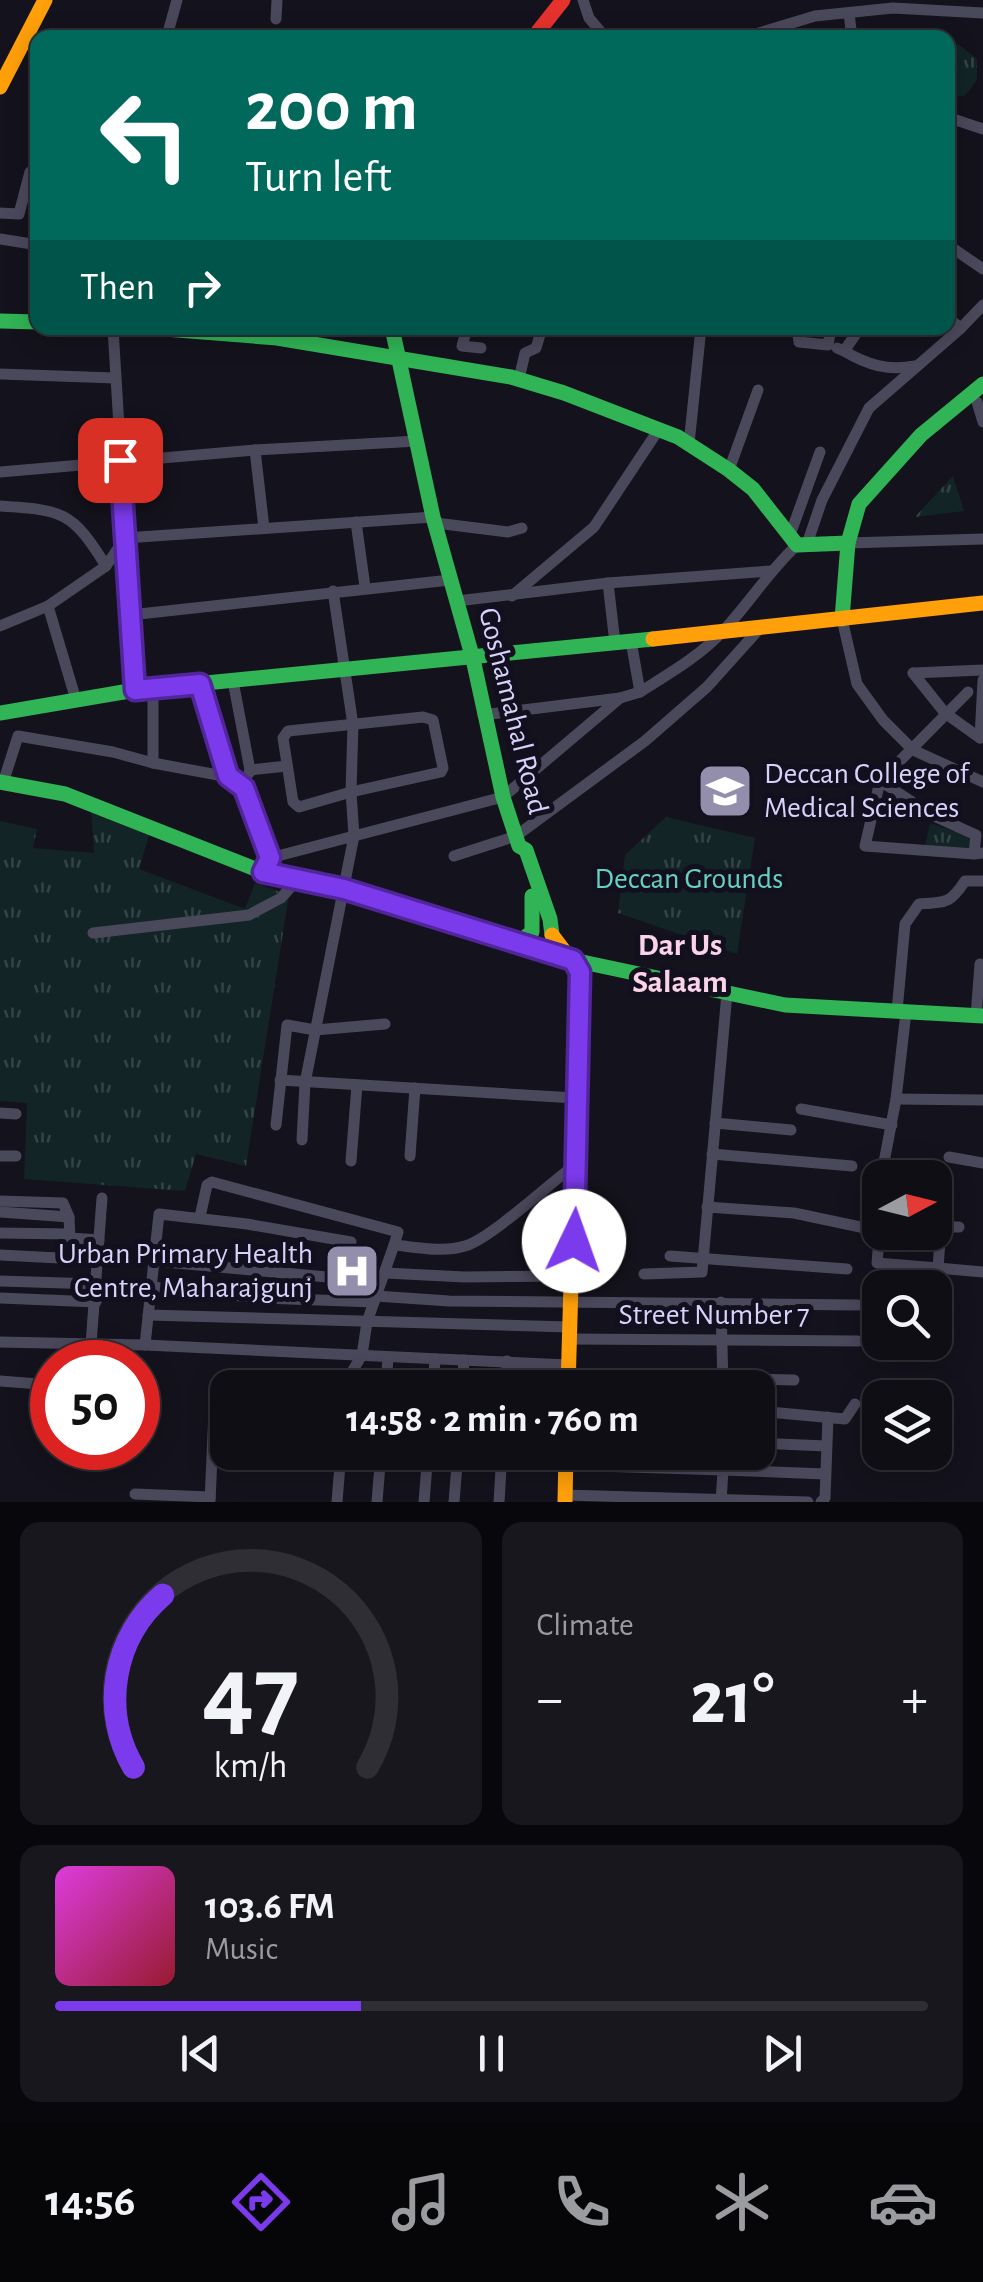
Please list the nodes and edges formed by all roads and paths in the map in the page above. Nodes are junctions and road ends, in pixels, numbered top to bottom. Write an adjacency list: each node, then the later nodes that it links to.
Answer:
1 (44, 0): 14 (street)
2 (177, 0): 9 (street)
3 (277, 0): 8 (street)
4 (564, 0): 10 (street)
5 (583, 0): 11 (street)
6 (850, 13): 7 (street); 12 (street); 13 (street)
7 (983, 13)
8 (276, 19)
9 (170, 30)
10 (540, 30)
11 (599, 30)
12 (769, 30)
13 (851, 30)
14 (1, 78)
15 (955, 122): 16 (street)
16 (982, 126)
17 (30, 186): 18 (street)
18 (0, 213)
19 (0, 240): 20 (street)
20 (30, 245)
21 (955, 250): 22 (street)
22 (983, 269)
23 (983, 305): 27 (street)
24 (0, 321): 25 (street)
25 (30, 322)
26 (955, 323): 27 (street)
27 (961, 328): 28 (street)
28 (955, 333)
29 (113, 335): 45 (street)
30 (240, 335): 42 (street)
31 (393, 335): 42 (street, Goshamahal Road)
32 (465, 335): 40 (street)
33 (540, 335): 46 (street)
34 (700, 335): 53 (street)
35 (798, 335): 39 (street)
36 (829, 335): 39 (street)
37 (855, 335): 41 (street)
38 (953, 335): 43 (street)
39 (828, 345): 41 (street)
40 (482, 348)
41 (844, 351): 43 (street)
42 (398, 360): 46 (street); 52 (street, Goshamahal Road)
43 (920, 365): 66 (street)
44 (0, 374): 45 (street)
45 (114, 378): 56 (street)
46 (519, 380): 51 (street)
47 (983, 384): 49 (street)
48 (758, 390): 57 (street)
49 (974, 402): 50 (street); 67 (street)
50 (983, 422)
51 (659, 428): 53 (street); 74 (street)
52 (418, 441): 54 (street); 60 (street, Goshamahal Road)
53 (688, 444): 57 (street)
54 (255, 450): 56 (street); 62 (street)
55 (820, 452): 66 (street)
56 (120, 460): 58 (street); 64 (street)
57 (729, 470): 66 (street)
58 (0, 472)
59 (0, 506): 68 (street)
60 (434, 520): 61 (street); 63 (street); 70 (street, Goshamahal Road)
61 (356, 522): 62 (street); 72 (street)
62 (264, 528): 64 (street)
63 (522, 528)
64 (125, 538): 68 (street); 78 (street)
65 (983, 539): 67 (street)
66 (798, 542): 67 (street); 69 (street)
67 (848, 543): 79 (street)
68 (106, 566): 77 (street)
69 (770, 570): 71 (street); 82 (street)
70 (450, 580): 72 (street); 75 (street, Goshamahal Road)
71 (608, 583): 74 (street); 83 (street)
72 (365, 587): 73 (street)
73 (333, 591): 78 (street); 85 (street)
74 (512, 596): 75 (street)
75 (457, 601): 84 (street, Goshamahal Road)
76 (983, 603): 79 (street)
77 (48, 606): 80 (street); 95 (street)
78 (130, 615): 91 (street)
79 (842, 619): 81 (street); 100 (street)
80 (0, 626)
81 (762, 626): 82 (street); 112 (street)
82 (724, 630): 83 (street); 92 (street)
83 (623, 642): 84 (street); 92 (street)
84 (473, 659): 85 (street); 98 (street, Goshamahal Road)
85 (346, 670): 88 (street); 99 (street)
86 (983, 670): 97 (street)
87 (983, 680): 97 (street)
88 (233, 681): 89 (street); 103 (street)
89 (200, 684): 90 (street); 104 (street)
90 (153, 688): 91 (street); 101 (street)
91 (135, 690): 95 (street)
92 (640, 692): 94 (street)
93 (968, 692): 97 (street)
94 (620, 698): 98 (street); 110 (street)
95 (76, 700): 96 (street)
96 (0, 713)
97 (945, 713): 100 (street)
98 (484, 715): 110 (street, Goshamahal Road)
99 (353, 725): 102 (street); 109 (street); 109 (street)
100 (913, 750): 105 (street); 106 (street)
101 (153, 764): 104 (street); 107 (street)
102 (287, 766): 103 (street); 109 (street)
103 (250, 770): 108 (street)
104 (228, 776): 108 (street)
105 (880, 781): 113 (street); 113 (street)
106 (983, 782)
107 (2, 783): 115 (street)
108 (244, 788): 115 (street)
109 (350, 792): 111 (street)
110 (503, 797): 111 (street); 112 (street, Goshamahal Road)
111 (354, 836): 115 (street); 118 (street)
112 (518, 841): 114 (street); 119 (street); 120 (street, Goshamahal Road)
113 (979, 854)
114 (454, 856)
115 (266, 865): 116 (street)
116 (298, 879): 118 (street); 121 (street)
117 (983, 881): 126 (street)
118 (344, 889): 122 (street); 129 (street)
119 (532, 896): 120 (street); 122 (street)
120 (548, 929): 123 (street, Goshamahal Road)
121 (93, 933)
122 (518, 943): 123 (street)
123 (573, 960): 125 (street); 134 (street)
124 (980, 964): 127 (street)
125 (727, 993): 126 (street); 140 (street)
126 (901, 1012): 127 (street); 135 (street)
127 (979, 1016)
128 (385, 1024): 129 (street)
129 (315, 1030): 130 (street); 131 (street)
130 (280, 1080): 131 (street); 141 (street)
131 (305, 1083): 132 (street); 144 (street)
132 (357, 1085): 133 (street); 151 (street)
133 (415, 1088): 134 (street); 148 (street)
134 (575, 1098): 154 (street)
135 (896, 1099): 136 (street); 142 (street)
136 (983, 1100)
137 (801, 1109): 142 (street)
138 (0, 1113): 139 (street)
139 (16, 1114)
140 (715, 1123): 143 (street); 145 (street)
141 (276, 1125)
142 (892, 1125): 150 (street)
143 (791, 1130)
144 (302, 1140)
145 (712, 1154): 153 (street); 157 (street)
146 (0, 1156): 147 (street)
147 (16, 1156)
148 (410, 1156)
149 (949, 1157): 152 (street)
150 (884, 1160)
151 (352, 1161)
152 (983, 1162)
153 (852, 1166)
154 (578, 1168): 168 (street); 180 (street)
155 (102, 1198): 166 (street)
156 (0, 1201): 159 (street)
157 (707, 1207): 161 (street); 173 (street)
158 (0, 1212): 159 (street)
159 (69, 1217): 165 (street)
160 (200, 1217): 167 (street); 168 (street); 175 (street)
161 (862, 1227)
162 (952, 1227): 163 (street)
163 (959, 1227)
164 (0, 1233): 165 (street)
165 (69, 1234): 166 (street)
166 (100, 1240): 174 (street)
167 (351, 1242)
168 (394, 1245): 181 (street)
169 (879, 1250): 176 (street)
170 (938, 1250): 176 (street)
171 (0, 1256): 174 (street)
172 (670, 1256): 173 (street)
173 (703, 1259): 177 (street); 179 (street)
174 (98, 1260): 183 (street)
175 (155, 1260): 181 (street); 184 (street)
176 (938, 1268): 178 (street)
177 (848, 1269)
178 (983, 1272)
179 (644, 1274)
180 (572, 1276): 181 (street); 187 (street)
181 (383, 1277): 186 (street)
182 (0, 1281): 183 (street)
183 (96, 1284): 188 (street)
184 (152, 1287): 186 (street); 191 (street)
185 (0, 1298): 188 (street)
186 (375, 1299): 187 (street); 192 (street)
187 (572, 1300): 189 (street); 193 (street)
188 (96, 1302): 195 (street)
189 (721, 1302): 190 (street); 194 (street)
190 (858, 1305)
191 (148, 1315): 192 (street, Street Number 7); 196 (street)
192 (367, 1322): 193 (street, Street Number 7); 201 (street)
193 (570, 1333): 194 (street, Street Number 7); 212 (street)
194 (721, 1339): 197 (street, Street Number 7); 213 (street)
195 (91, 1340)
196 (146, 1340)
197 (858, 1341)
198 (0, 1342): 199 (street)
199 (30, 1343)
200 (160, 1346): 201 (street)
201 (362, 1354): 202 (street); 206 (street)
202 (388, 1357): 203 (street); 207 (street)
203 (435, 1359): 204 (street); 208 (street)
204 (464, 1360): 205 (street); 209 (street)
205 (507, 1360): 210 (street); 211 (street)
206 (355, 1370)
207 (387, 1370)
208 (434, 1370)
209 (463, 1370)
210 (507, 1370)
211 (546, 1370)
212 (569, 1370)
213 (722, 1370)
214 (794, 1380): 216 (street)
215 (0, 1381): 217 (street)
216 (775, 1381)
217 (30, 1383)
218 (855, 1404): 220 (street)
219 (775, 1412): 220 (street)
220 (828, 1417): 222 (street)
221 (775, 1444): 222 (street)
222 (826, 1446): 231 (street)
223 (211, 1470): 234 (street)
224 (341, 1470): 236 (street)
225 (380, 1470): 237 (street)
226 (427, 1470): 238 (street)
227 (457, 1470): 239 (street)
228 (501, 1470): 240 (street)
229 (566, 1470): 233 (street)
230 (723, 1470): 231 (street); 235 (street)
231 (825, 1474): 242 (street)
232 (135, 1494): 234 (street)
233 (565, 1498): 235 (street)
234 (210, 1499)
235 (721, 1501): 241 (street)
236 (338, 1502)
237 (378, 1502)
238 (424, 1502)
239 (454, 1502)
240 (499, 1502)
241 (808, 1502)
242 (821, 1502)

